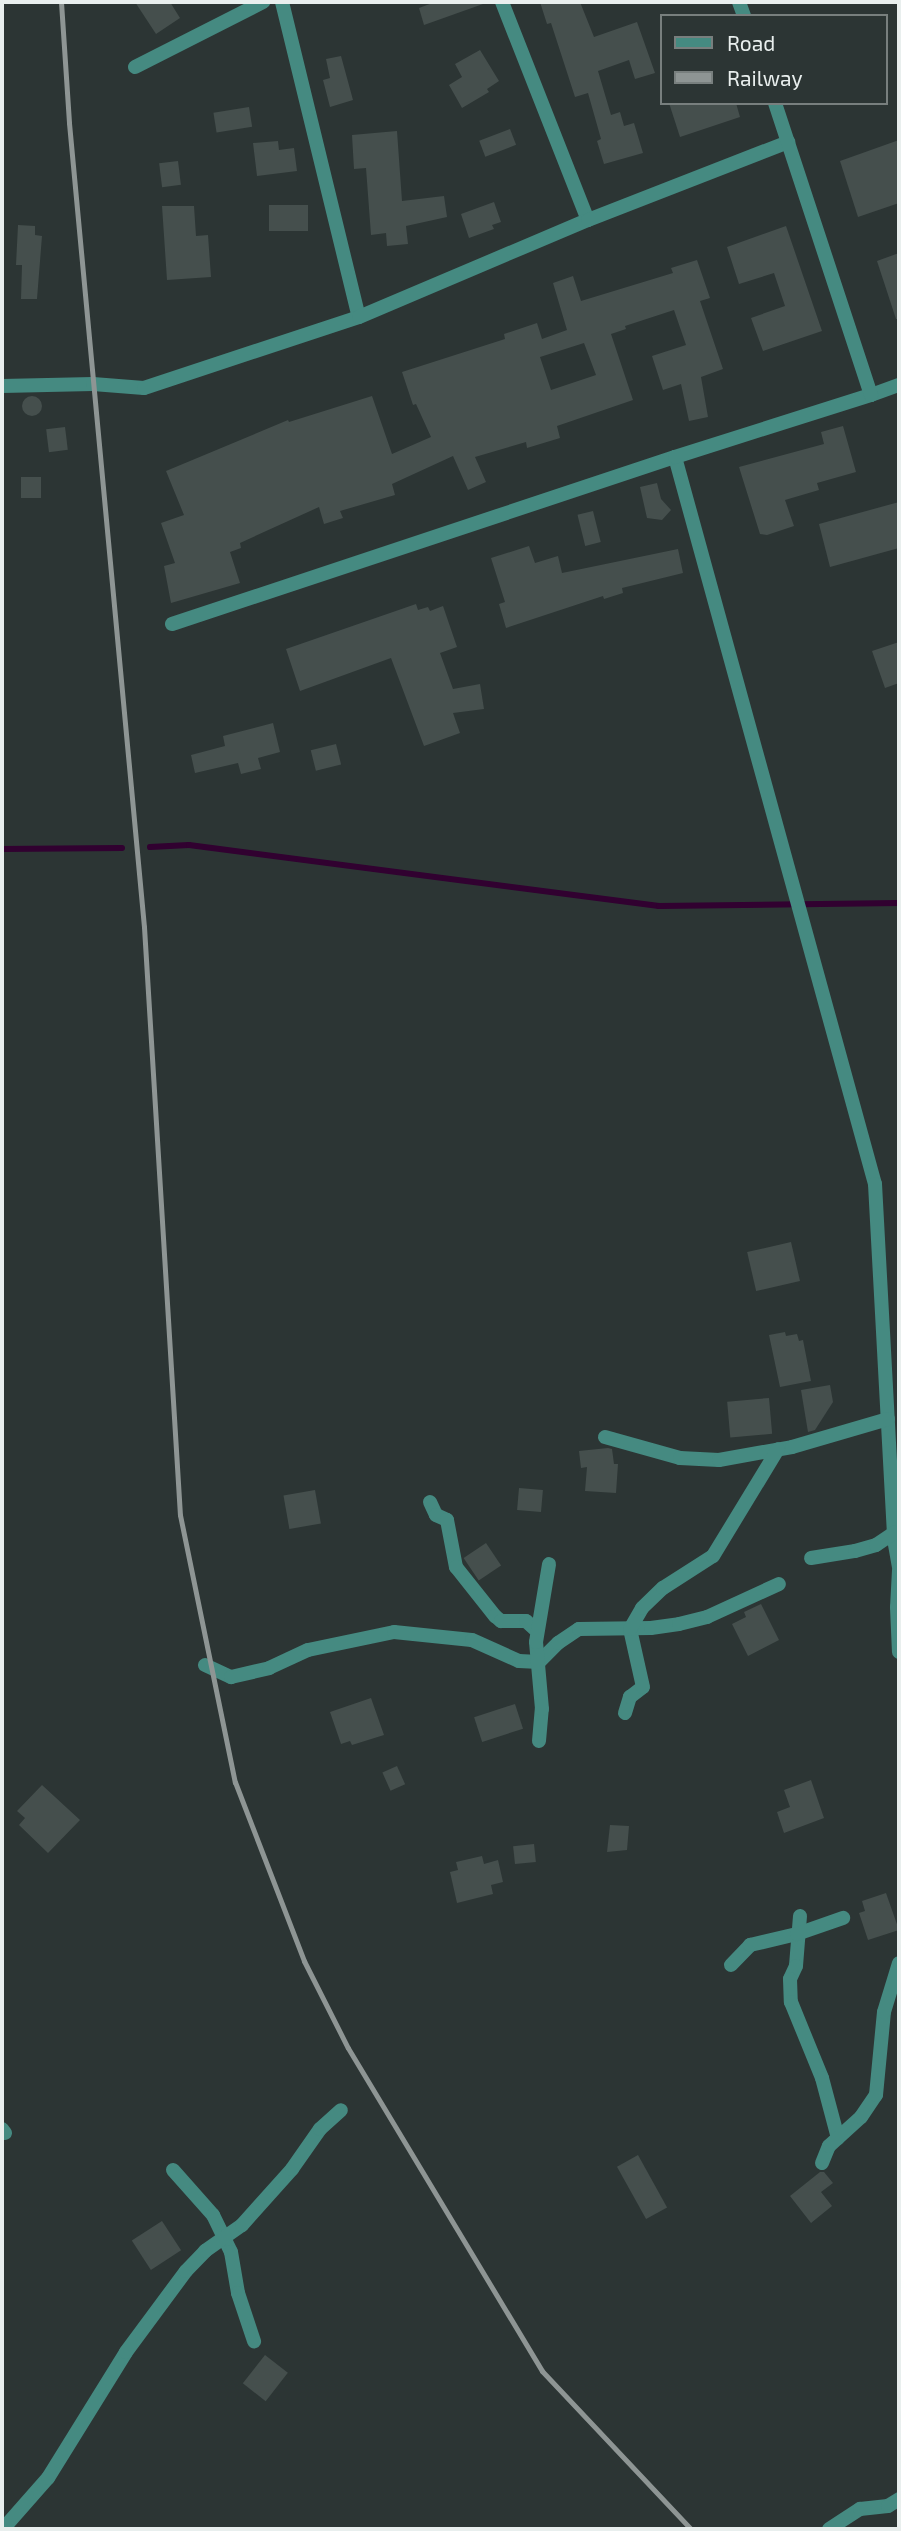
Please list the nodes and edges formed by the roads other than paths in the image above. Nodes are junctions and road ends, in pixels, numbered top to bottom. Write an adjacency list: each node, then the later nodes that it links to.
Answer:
1 (262, 2): 4 (street)
2 (282, 2): 8 (street)
3 (502, 2): 7 (street)
4 (135, 67)
5 (776, 105): 6 (street)
6 (788, 142): 7 (street); 11 (street)
7 (587, 220): 8 (street)
8 (359, 317): 10 (street)
9 (899, 385): 11 (street)
10 (2, 386)
11 (871, 396): 12 (street)
12 (675, 457): 13 (street); 14 (street)
13 (172, 624)
14 (888, 1419): 16 (street); 18 (street)
15 (605, 1437): 16 (street)
16 (778, 1449): 23 (street)
17 (430, 1503): 24 (street)
18 (894, 1533): 19 (street); 21 (street)
19 (811, 1559)
20 (549, 1564): 24 (street)
21 (899, 1568): 25 (street)
22 (779, 1584): 23 (street)
23 (630, 1629): 26 (street); 28 (street)
24 (537, 1630): 26 (street)
25 (899, 1652)
26 (539, 1662): 27 (street); 29 (street)
27 (205, 1665)
28 (625, 1713)
29 (539, 1741)
30 (800, 1916): 32 (street)
31 (843, 1918): 32 (street)
32 (797, 1934): 34 (street); 36 (street)
33 (899, 1963): 36 (street)
34 (731, 1965)
35 (341, 2110): 39 (street)
36 (838, 2138): 37 (street)
37 (822, 2164)
38 (173, 2170): 39 (street)
39 (224, 2239): 40 (street); 42 (street)
40 (254, 2340)
41 (899, 2499): 43 (street)
42 (3, 2529)
43 (830, 2529)

